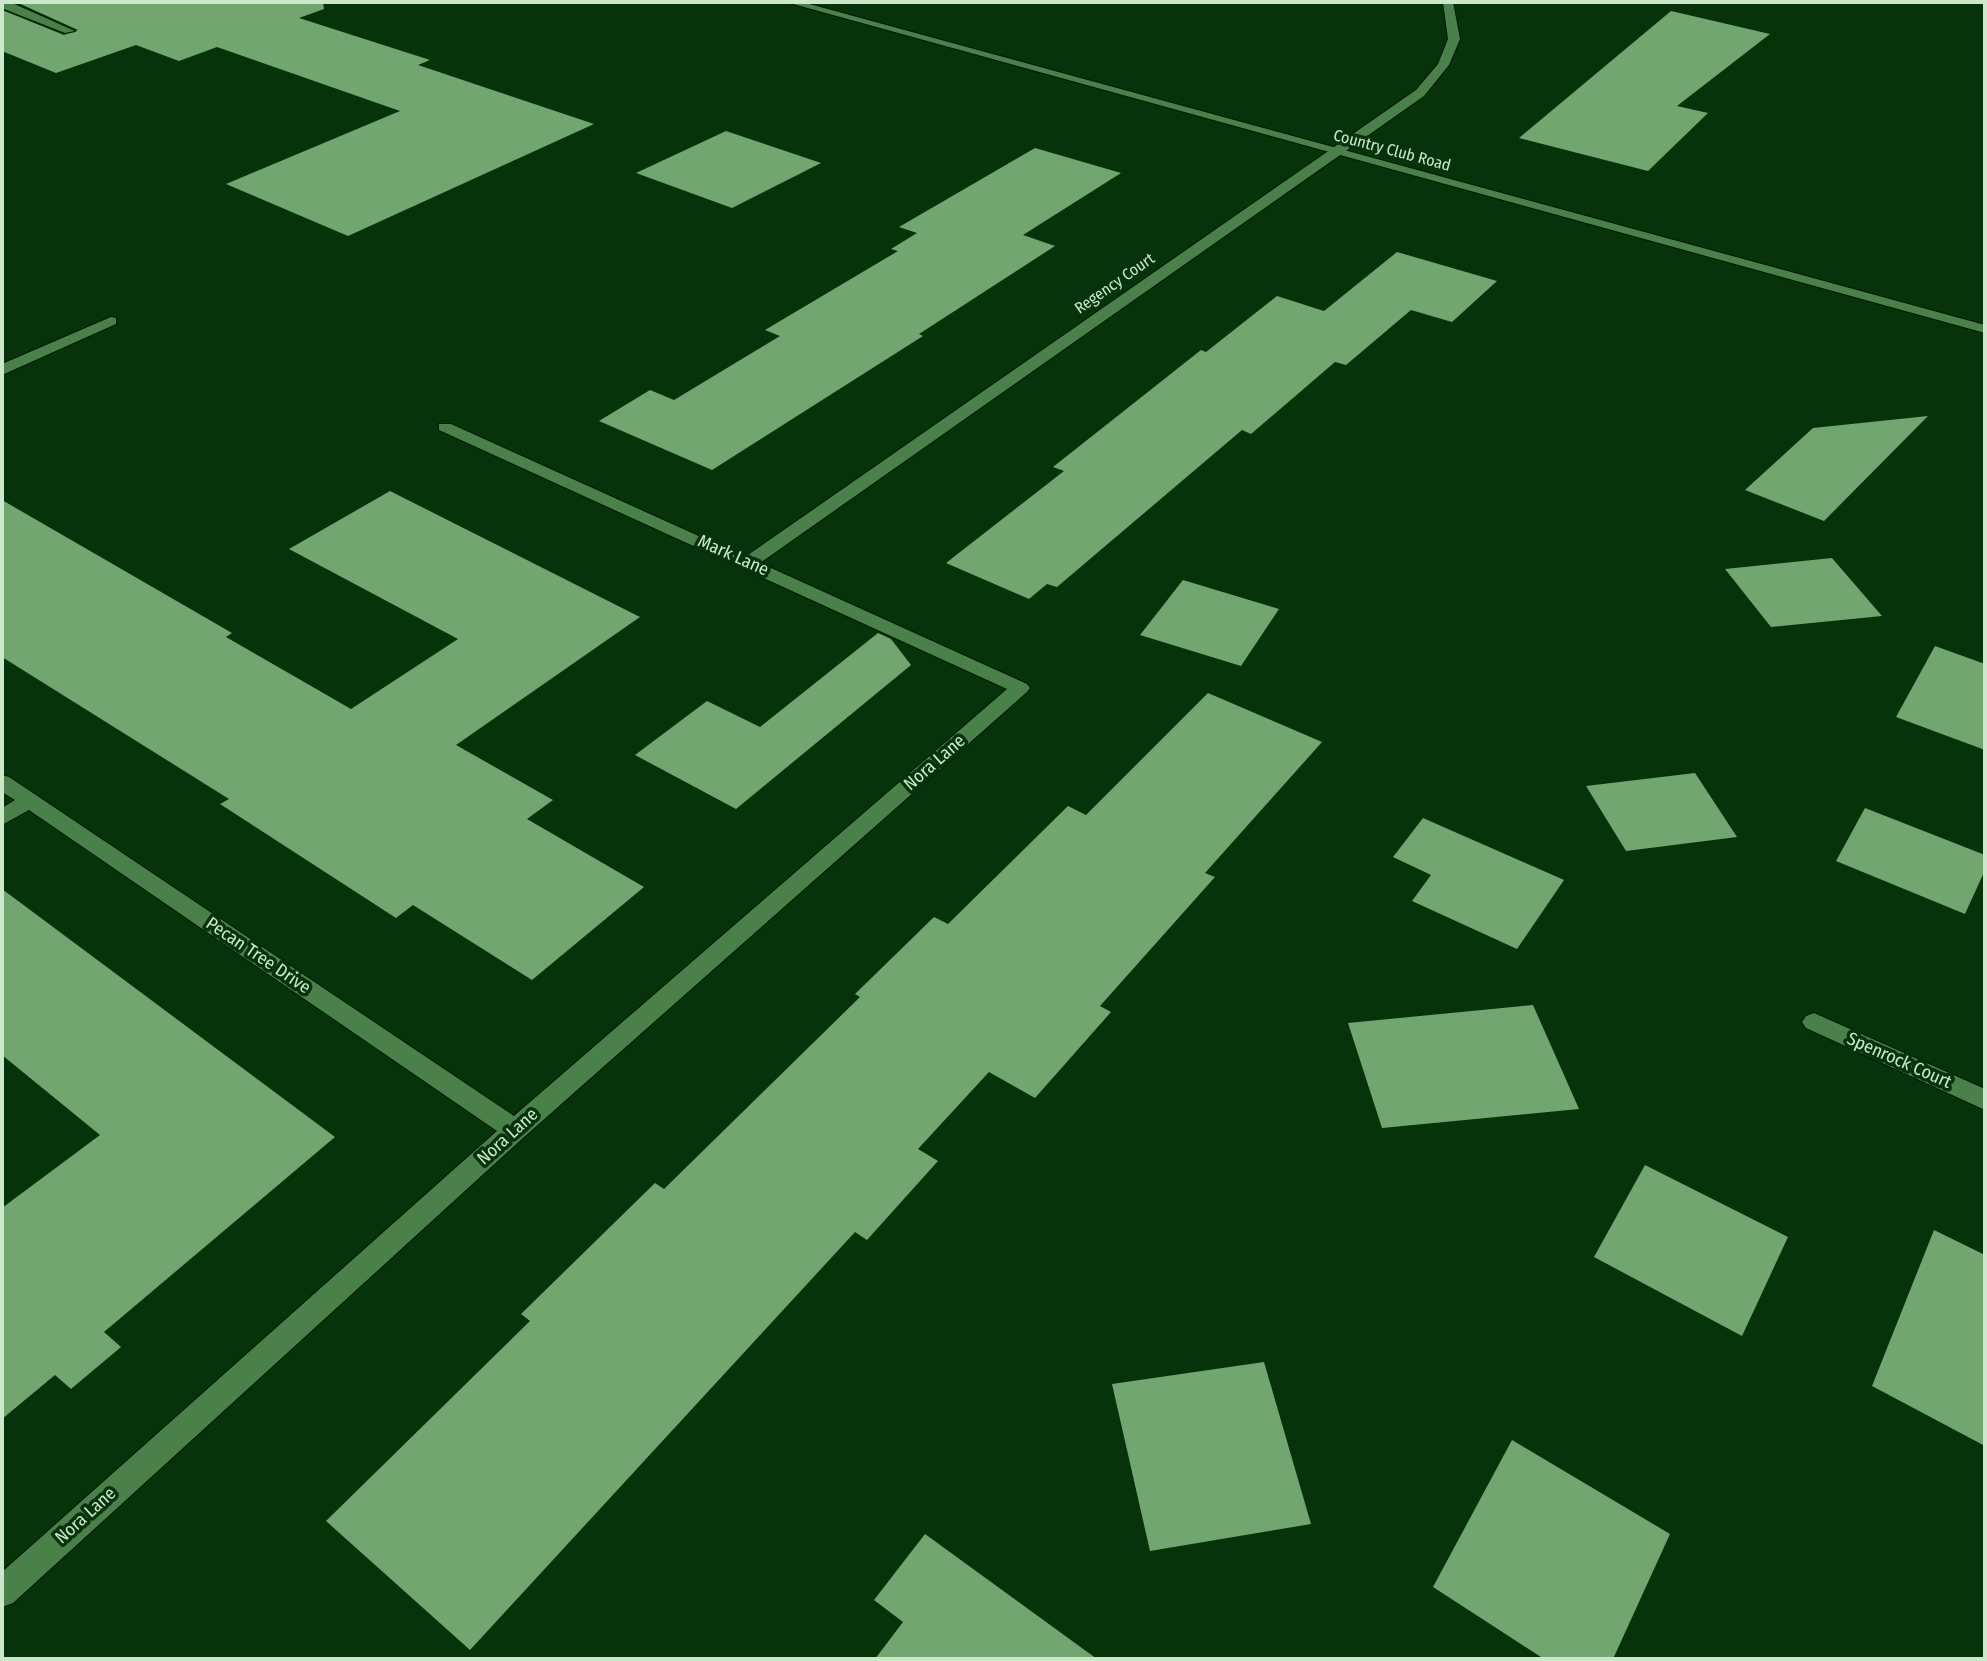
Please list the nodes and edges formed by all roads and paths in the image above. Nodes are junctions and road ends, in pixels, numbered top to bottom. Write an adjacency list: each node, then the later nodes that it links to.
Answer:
1 (5, 2): 4 (street)
2 (791, 2): 5 (street, Country Club Road)
3 (1448, 2): 5 (street, Regency Court)
4 (69, 31)
5 (1333, 153): 7 (street, Country Club Road); 10 (street, Regency Court)
6 (111, 321): 8 (street)
7 (1985, 329)
8 (2, 370)
9 (445, 427): 10 (street, Mark Lane)
10 (748, 563): 11 (street, Mark Lane)
11 (1020, 688): 17 (street, Nora Lane)
12 (2, 782): 13 (street, Pecan Tree Drive)
13 (29, 801): 14 (street); 17 (street, Pecan Tree Drive)
14 (2, 818)
15 (1814, 1022): 16 (street, Spenrock Court)
16 (1985, 1100)
17 (515, 1130): 18 (street, Nora Lane)
18 (2, 1592)

